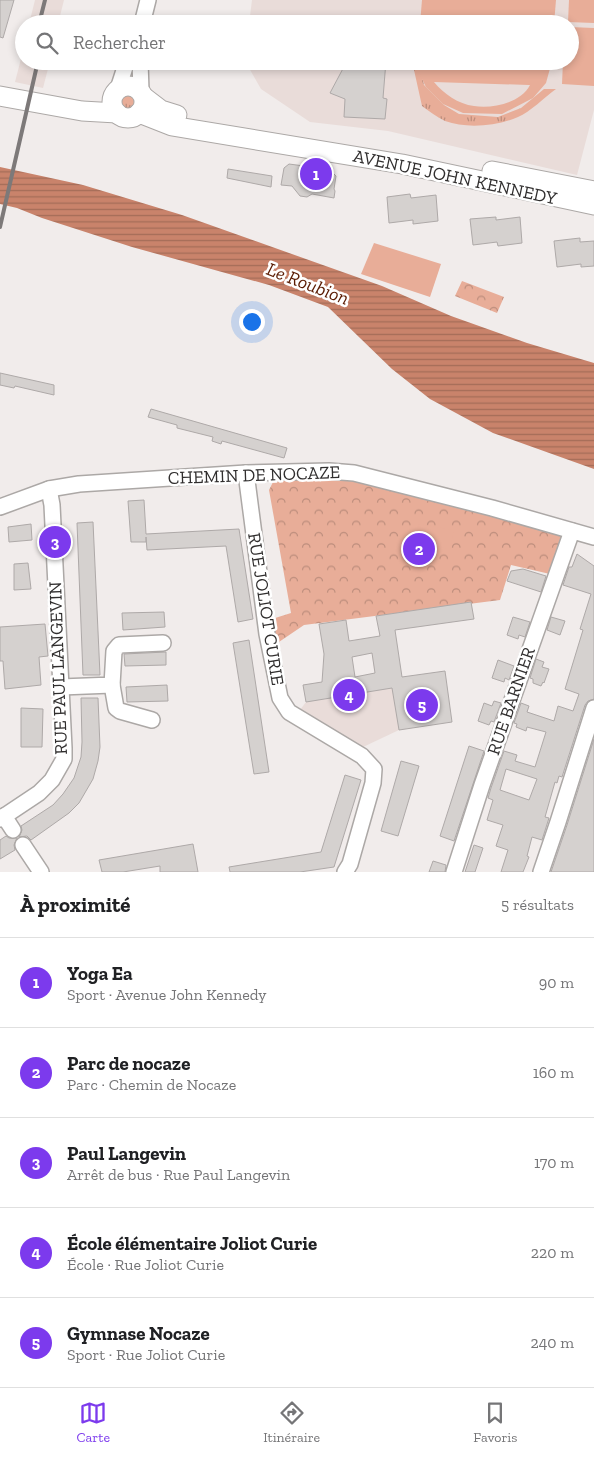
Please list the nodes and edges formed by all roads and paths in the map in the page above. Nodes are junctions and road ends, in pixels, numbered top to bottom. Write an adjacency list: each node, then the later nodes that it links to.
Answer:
1 (148, 0): 2 (street)
2 (144, 15)
3 (124, 70): 6 (street)
4 (140, 70): 7 (street)
5 (0, 96): 6 (main road)
6 (116, 99): 7 (main road); 7 (main road)
7 (141, 101): 8 (main road, AVENUE JOHN KENNEDY); 9 (main road, AVENUE JOHN KENNEDY)
8 (594, 191)
9 (594, 205)
10 (246, 473): 11 (street, CHEMIN DE NOCAZE); 13 (street, CHEMIN DE NOCAZE); 24 (street, RUE JOLIOT CURIE)
11 (49, 489): 12 (street, CHEMIN DE NOCAZE); 17 (street, RUE PAUL LANGEVIN)
12 (0, 507)
13 (572, 531): 14 (street, CHEMIN DE NOCAZE); 25 (street, RUE BARNIER)
14 (594, 537)
15 (163, 643): 16 (street)
16 (112, 685): 17 (street); 19 (street)
17 (61, 687): 20 (street, RUE PAUL LANGEVIN)
18 (594, 708): 26 (street)
19 (152, 720)
20 (2, 818): 21 (street)
21 (13, 830)
22 (23, 845): 23 (street)
23 (41, 872)
24 (345, 872)
25 (454, 872)
26 (541, 872)

